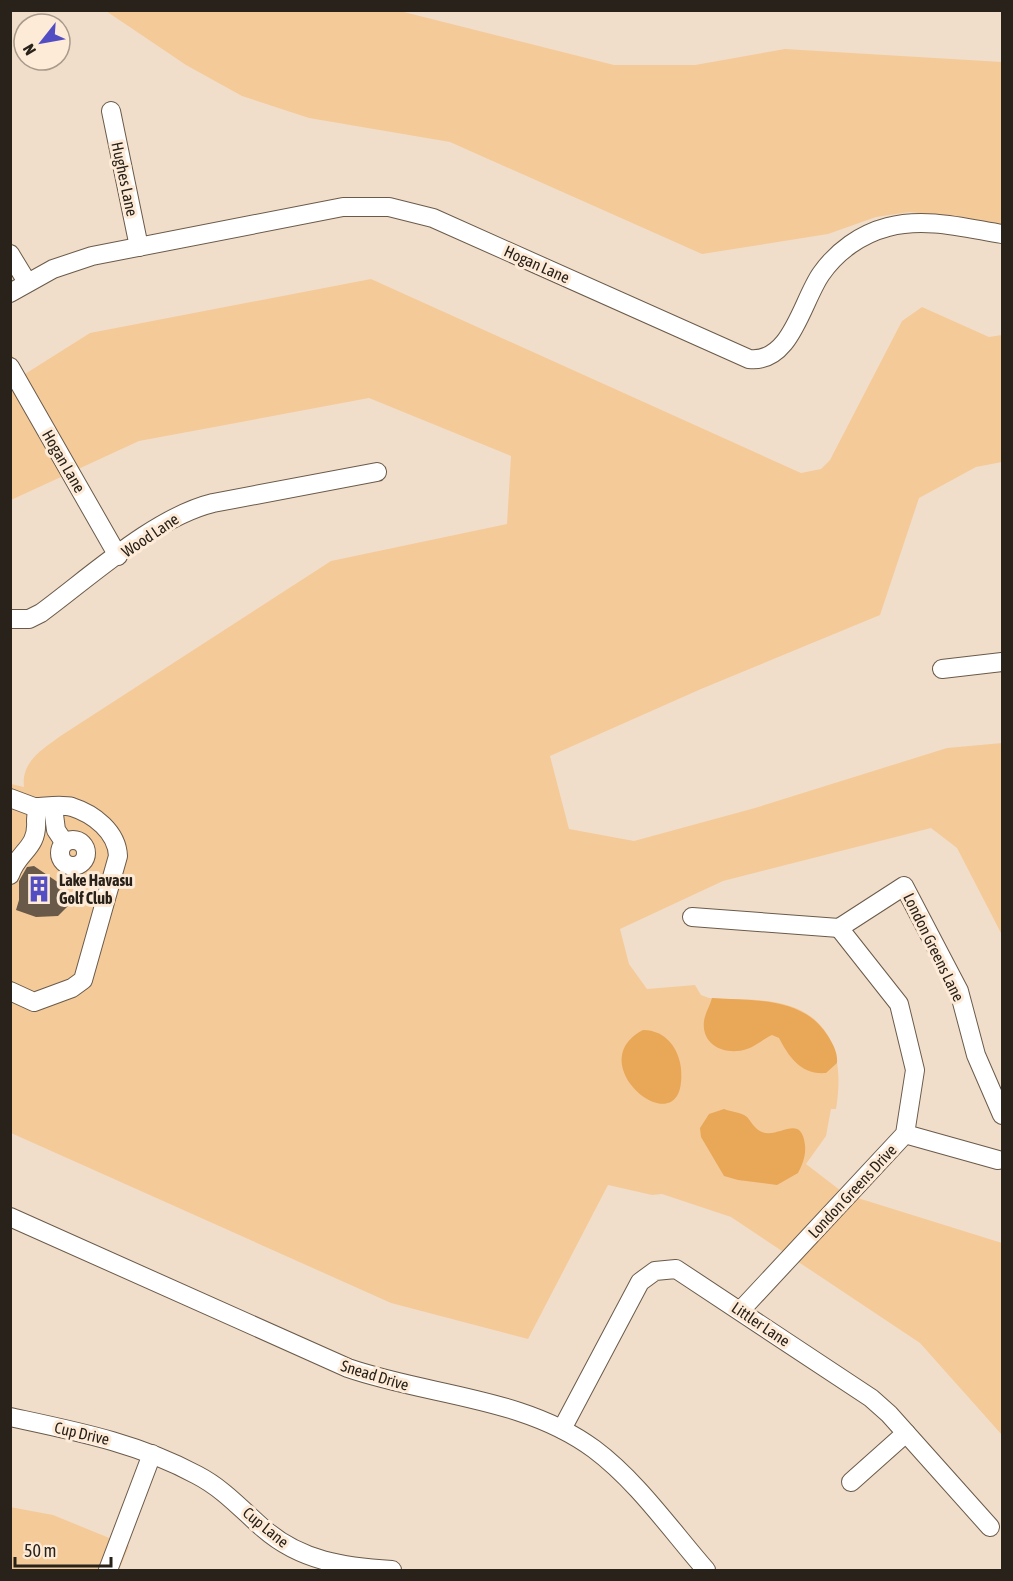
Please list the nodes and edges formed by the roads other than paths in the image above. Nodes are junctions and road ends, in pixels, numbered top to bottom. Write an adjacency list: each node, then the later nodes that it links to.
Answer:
1 (111, 111): 3 (street, Hughes Lane)
2 (1002, 234): 3 (street, Hogan Lane)
3 (139, 247): 5 (street, Hogan Lane)
4 (10, 254): 5 (street)
5 (27, 282): 6 (street, Hogan Lane)
6 (10, 292)
7 (10, 367): 9 (street, Hogan Lane)
8 (377, 472): 9 (street, Wood Lane)
9 (118, 556): 10 (street, Wood Lane)
10 (10, 619)
11 (1002, 662): 12 (street)
12 (942, 669)
13 (10, 798): 14 (street)
14 (34, 807): 15 (street); 17 (street)
15 (53, 807): 16 (street); 20 (street)
16 (64, 842)
17 (10, 874)
18 (692, 917): 19 (street)
19 (839, 928): 21 (street, London Greens Lane); 22 (street, London Greens Drive)
20 (10, 991)
21 (1002, 1115)
22 (904, 1134): 23 (street); 25 (street, London Greens Drive)
23 (1001, 1162)
24 (10, 1218): 27 (street, Snead Drive)
25 (741, 1310): 27 (street, Littler Lane); 28 (street, Littler Lane)
26 (10, 1417): 29 (street, Cup Drive)
27 (562, 1429): 34 (street, Snead Drive)
28 (906, 1433): 30 (street); 31 (street, Littler Lane)
29 (152, 1454): 32 (street); 33 (street, Cup Lane)
30 (851, 1482)
31 (990, 1527)
32 (108, 1570)
33 (392, 1570)
34 (706, 1570)

